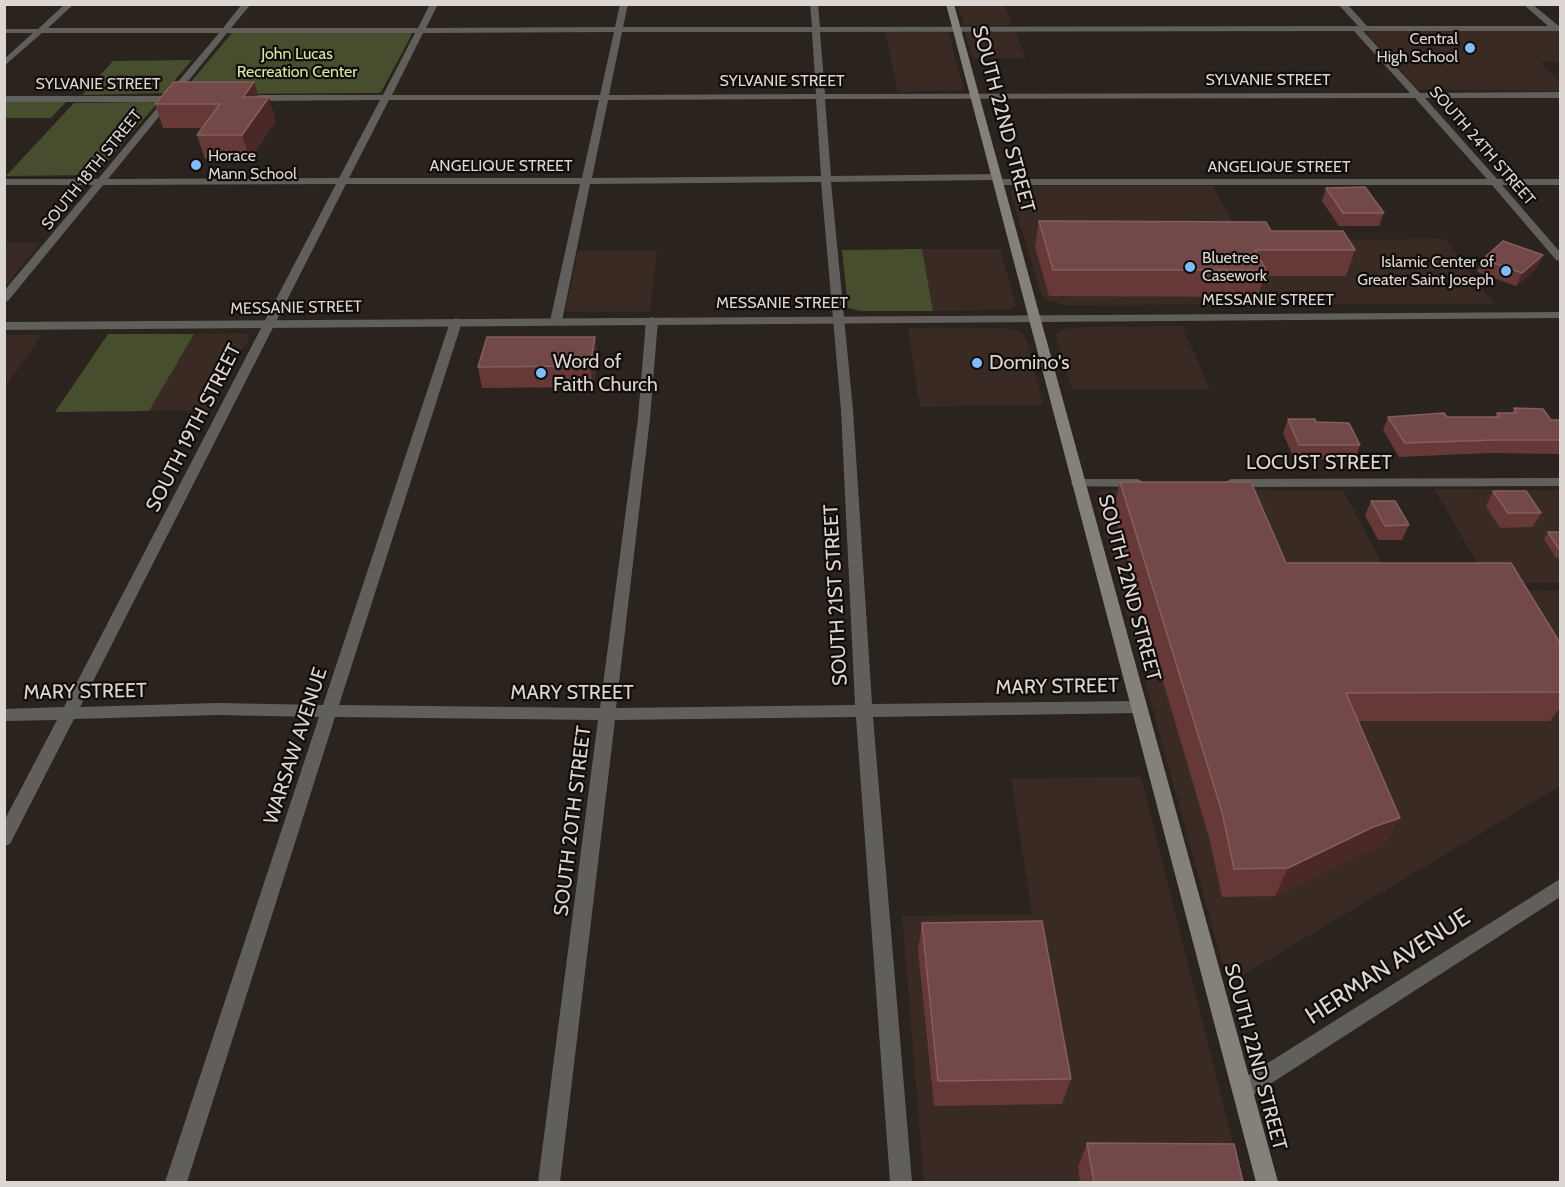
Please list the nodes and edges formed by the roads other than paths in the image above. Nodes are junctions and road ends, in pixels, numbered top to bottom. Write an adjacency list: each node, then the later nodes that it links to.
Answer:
1 (70, 4): 15 (street)
2 (247, 4): 16 (street, SOUTH 18TH STREET)
3 (434, 4): 17 (street, SOUTH 19TH STREET)
4 (624, 4): 12 (street)
5 (814, 4): 10 (street, SOUTH 21ST STREET)
6 (950, 4): 11 (main road, SOUTH 22ND STREET)
7 (1342, 4): 9 (street, SOUTH 24TH STREET)
8 (1527, 4): 13 (street)
9 (1360, 28): 11 (street); 13 (street); 19 (street, SOUTH 24TH STREET)
10 (817, 29): 11 (street); 12 (street); 21 (street, SOUTH 21ST STREET)
11 (957, 29): 22 (main road, SOUTH 22ND STREET)
12 (618, 30): 17 (street); 23 (street)
13 (1558, 30)
14 (4, 31): 15 (street)
15 (41, 31): 16 (street); 18 (street)
16 (225, 31): 17 (street); 27 (street, SOUTH 18TH STREET)
17 (420, 31): 25 (street, SOUTH 19TH STREET)
18 (4, 64)
19 (1417, 95): 20 (street, SYLVANIE STREET); 22 (street, SYLVANIE STREET); 35 (street, SOUTH 24TH STREET)
20 (1560, 95)
21 (821, 96): 22 (street, SYLVANIE STREET); 23 (street, SYLVANIE STREET); 29 (street, SOUTH 21ST STREET)
22 (974, 96): 31 (main road, SOUTH 22ND STREET)
23 (604, 97): 25 (street, SYLVANIE STREET); 33 (street)
24 (238, 98): 25 (street, SYLVANIE STREET)
25 (386, 98): 30 (street, SOUTH 19TH STREET)
26 (4, 99): 27 (street, SYLVANIE STREET)
27 (170, 99): 28 (street, SYLVANIE STREET); 32 (street, SOUTH 18TH STREET)
28 (192, 99)
29 (826, 178): 31 (street, ANGELIQUE STREET); 33 (street, ANGELIQUE STREET); 41 (street, SOUTH 21ST STREET)
30 (344, 180): 32 (street, ANGELIQUE STREET); 33 (street, ANGELIQUE STREET); 45 (street, SOUTH 19TH STREET)
31 (997, 180): 35 (street, ANGELIQUE STREET); 40 (main road, SOUTH 22ND STREET)
32 (103, 181): 34 (street, ANGELIQUE STREET); 38 (street, SOUTH 18TH STREET)
33 (586, 181): 42 (street)
34 (4, 182)
35 (1492, 182): 36 (street, ANGELIQUE STREET); 37 (street, SOUTH 24TH STREET)
36 (1560, 182)
37 (1560, 258)
38 (4, 299)
39 (1560, 315): 40 (street, MESSANIE STREET)
40 (1035, 318): 41 (street, MESSANIE STREET); 48 (main road, SOUTH 22ND STREET)
41 (838, 319): 43 (street, MESSANIE STREET); 53 (street, SOUTH 21ST STREET)
42 (556, 321): 43 (street, MESSANIE STREET); 44 (street, MESSANIE STREET)
43 (652, 321): 55 (street, SOUTH 20TH STREET)
44 (456, 322): 45 (street, MESSANIE STREET); 52 (street, WARSAW AVENUE)
45 (270, 324): 46 (street, MESSANIE STREET); 54 (street, SOUTH 19TH STREET)
46 (4, 326)
47 (1560, 482): 50 (street, LOCUST STREET)
48 (1078, 483): 49 (street); 51 (main road, SOUTH 22ND STREET)
49 (1149, 483)
50 (1220, 483)
51 (1139, 707): 53 (street, MARY STREET); 59 (main road, SOUTH 22ND STREET)
52 (330, 711): 54 (street, MARY STREET); 55 (street, MARY STREET); 60 (street, WARSAW AVENUE)
53 (864, 712): 55 (street, MARY STREET); 62 (street, SOUTH 21ST STREET)
54 (70, 713): 56 (street, MARY STREET); 57 (street, SOUTH 19TH STREET)
55 (607, 714): 61 (street, SOUTH 20TH STREET)
56 (4, 715)
57 (4, 838)
58 (1560, 887): 59 (street, HERMAN AVENUE)
59 (1243, 1090): 63 (main road, SOUTH 22ND STREET)
60 (176, 1182)
61 (549, 1182)
62 (901, 1182)
63 (1267, 1182)

